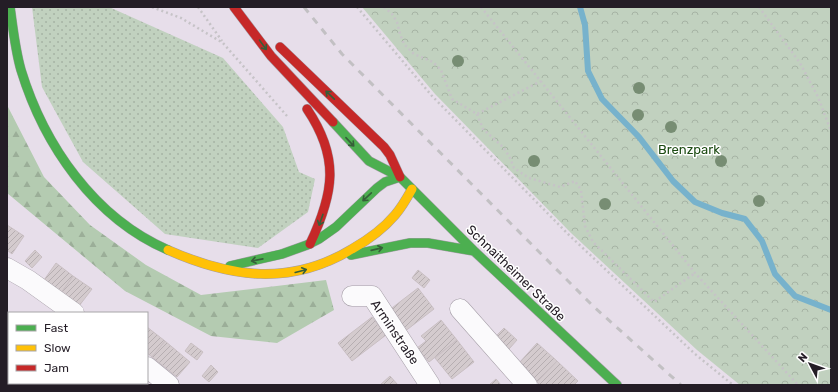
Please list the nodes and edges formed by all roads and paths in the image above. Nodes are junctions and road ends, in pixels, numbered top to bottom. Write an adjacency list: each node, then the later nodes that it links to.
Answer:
1 (10, 7): 21 (street)
2 (152, 7): 9 (path)
3 (198, 7): 9 (path)
4 (357, 7): 31 (path)
5 (384, 7): 12 (path)
6 (481, 7): 11 (path)
7 (760, 7): 14 (path)
8 (237, 10): 10 (street, Schnaitheimer Straße, one-way to 10); 15 (street, Schnaitheimer Straße, one-way to 8)
9 (223, 44): 13 (path)
10 (292, 80): 15 (street, Schnaitheimer Straße, one-way to 15); 17 (street, one-way to 17)
11 (541, 81): 12 (path); 22 (path)
12 (477, 114): 22 (path)
13 (289, 120)
14 (831, 131)
15 (400, 177): 16 (street, Schnaitheimer Straße); 17 (street, one-way to 17)
16 (412, 189): 18 (street, Schnaitheimer Straße); 19 (street)
17 (310, 244): 21 (street, one-way to 21)
18 (474, 251): 19 (street, one-way to 18); 30 (street, Schnaitheimer Straße)
19 (339, 258): 21 (street, one-way to 19)
20 (7, 268): 25 (street)
21 (221, 268)
22 (695, 273): 32 (path)
23 (352, 296): 28 (street, Arminstraße)
24 (460, 309): 29 (street)
25 (73, 312)
26 (148, 368): 27 (street)
27 (169, 385)
28 (430, 385)
29 (528, 385)
30 (617, 385)
31 (733, 385)
32 (798, 385)

